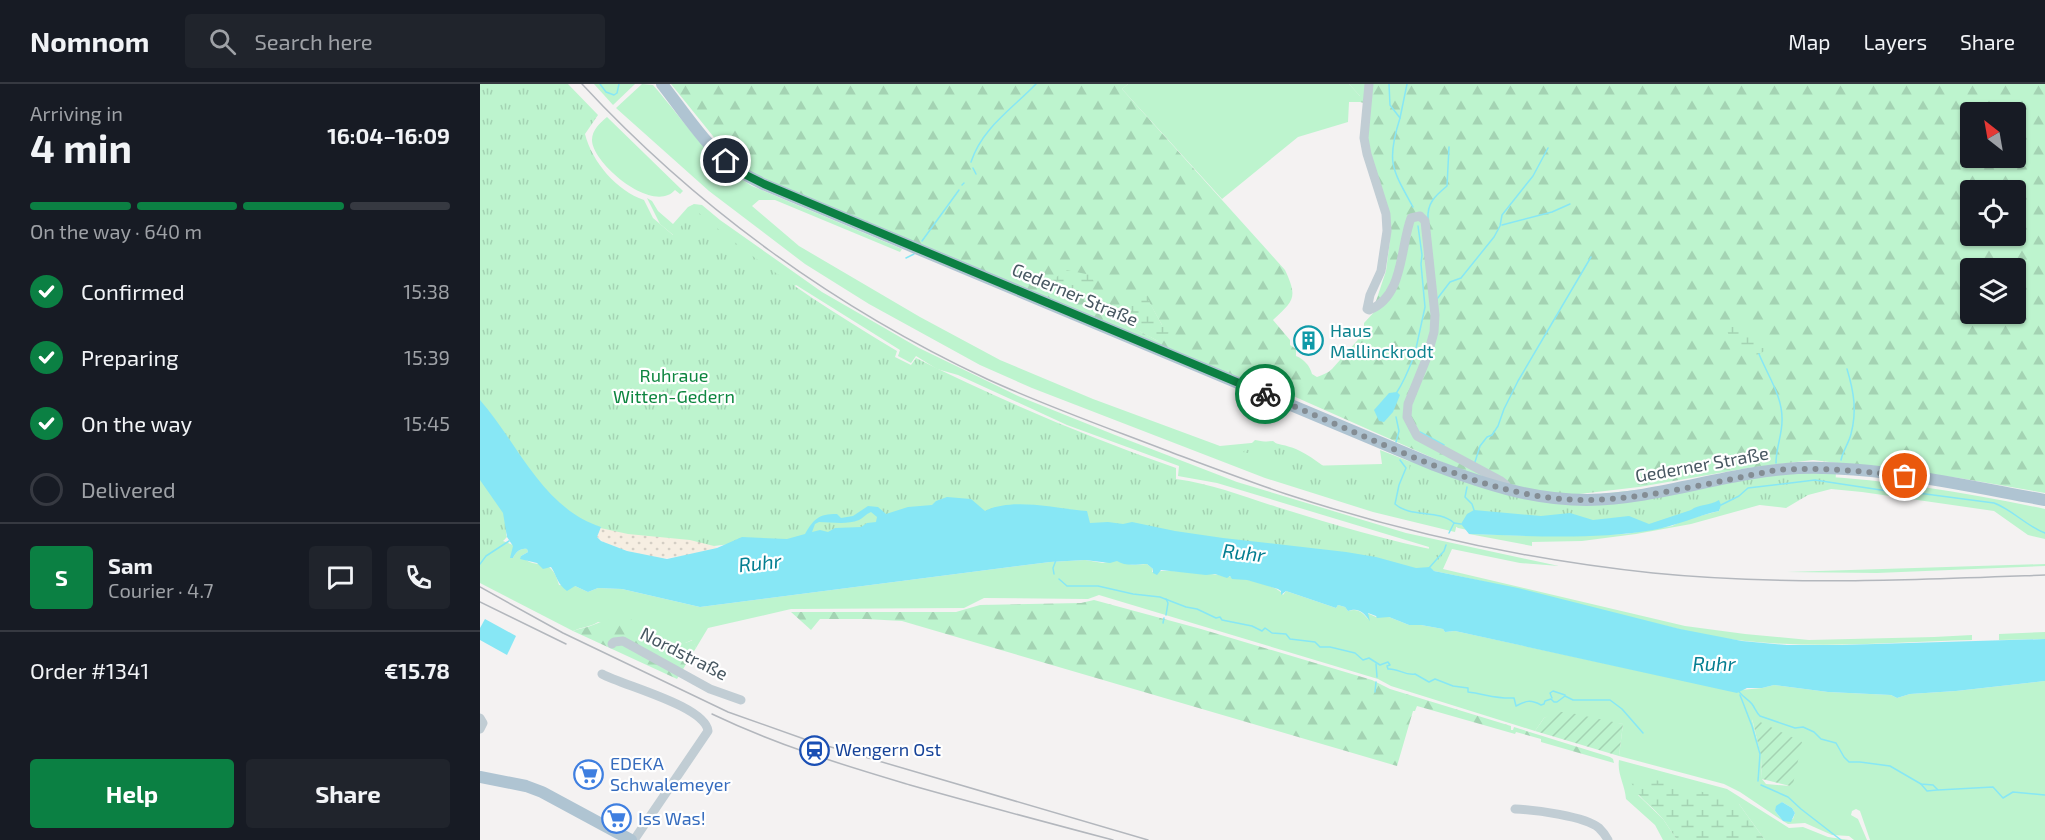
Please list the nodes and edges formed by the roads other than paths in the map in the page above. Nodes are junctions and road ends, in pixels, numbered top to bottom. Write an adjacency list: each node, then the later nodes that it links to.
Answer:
1 (662, 84): 3 (main road, Gederner Straße)
2 (1369, 84): 3 (street, Gederner Straße)
3 (1507, 490): 4 (main road, Gederner Straße)
4 (2045, 500)
5 (612, 644): 7 (street, Nordstraße)
6 (602, 674): 12 (street)
7 (741, 700)
8 (480, 718): 9 (street)
9 (480, 729)
10 (480, 777): 12 (main road)
11 (1515, 809): 13 (street)
12 (633, 840)
13 (1608, 840)

